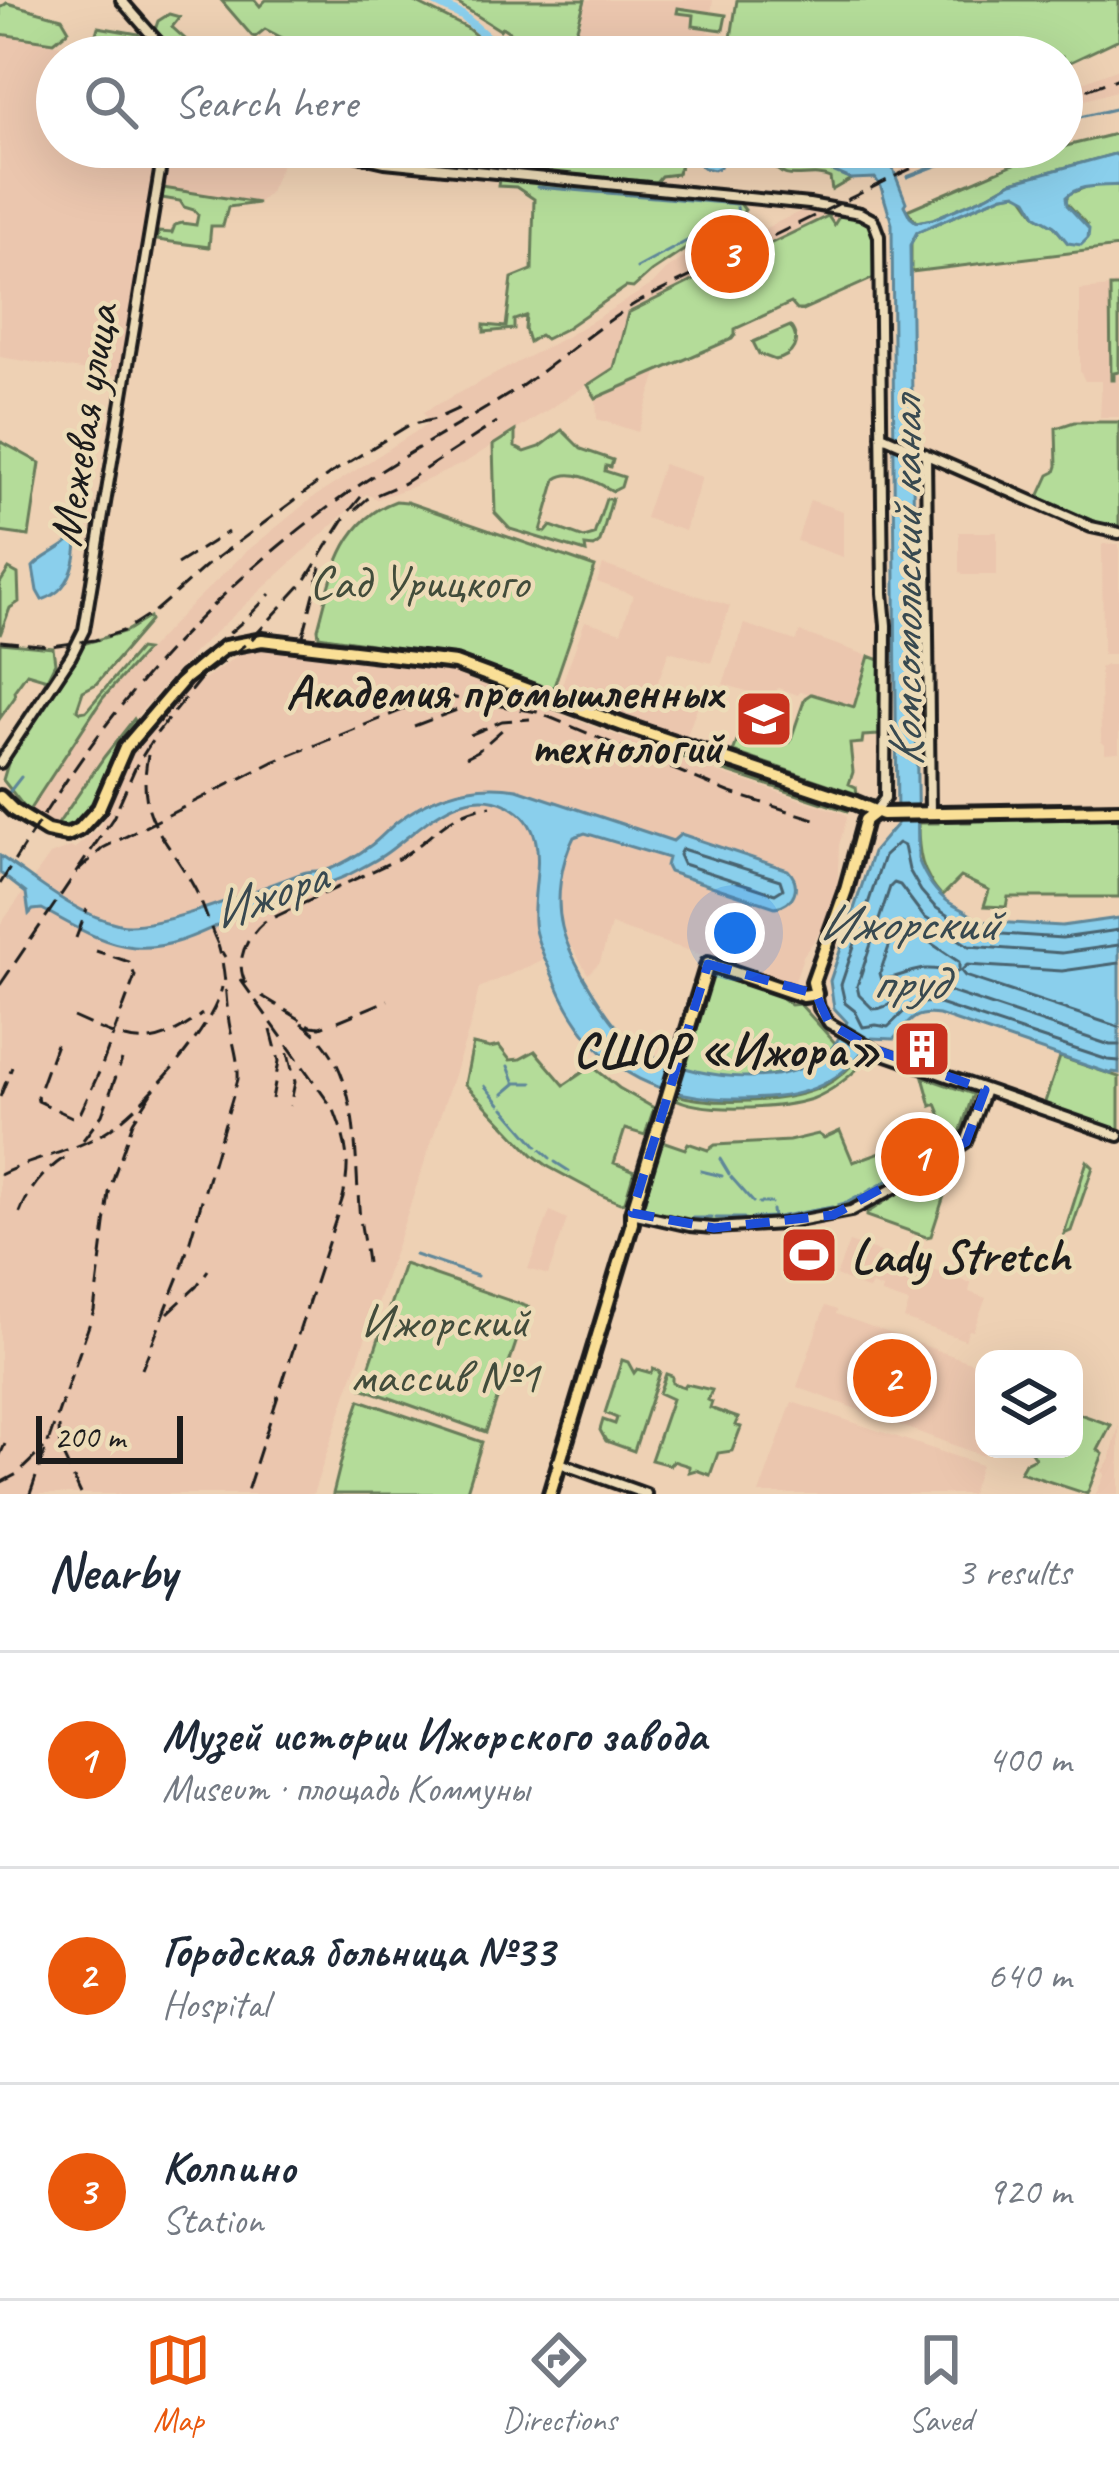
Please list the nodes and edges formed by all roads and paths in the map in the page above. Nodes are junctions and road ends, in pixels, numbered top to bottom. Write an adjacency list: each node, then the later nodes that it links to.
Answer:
1 (121, 0): 2 (street)
2 (153, 36)
3 (161, 168): 8 (street, Межевая улица)
4 (448, 168): 5 (street)
5 (885, 437): 6 (street); 11 (street)
6 (921, 453): 7 (street); 12 (street)
7 (1119, 533)
8 (0, 763)
9 (0, 797): 11 (main road)
10 (1119, 810): 12 (main road)
11 (874, 812): 12 (main road); 13 (main road)
12 (925, 815)
13 (815, 994): 14 (street); 16 (main road)
14 (985, 1090): 15 (street); 16 (street)
15 (1119, 1136)
16 (632, 1213): 17 (main road)
17 (557, 1462): 18 (main road); 19 (street)
18 (547, 1494)
19 (646, 1494)

